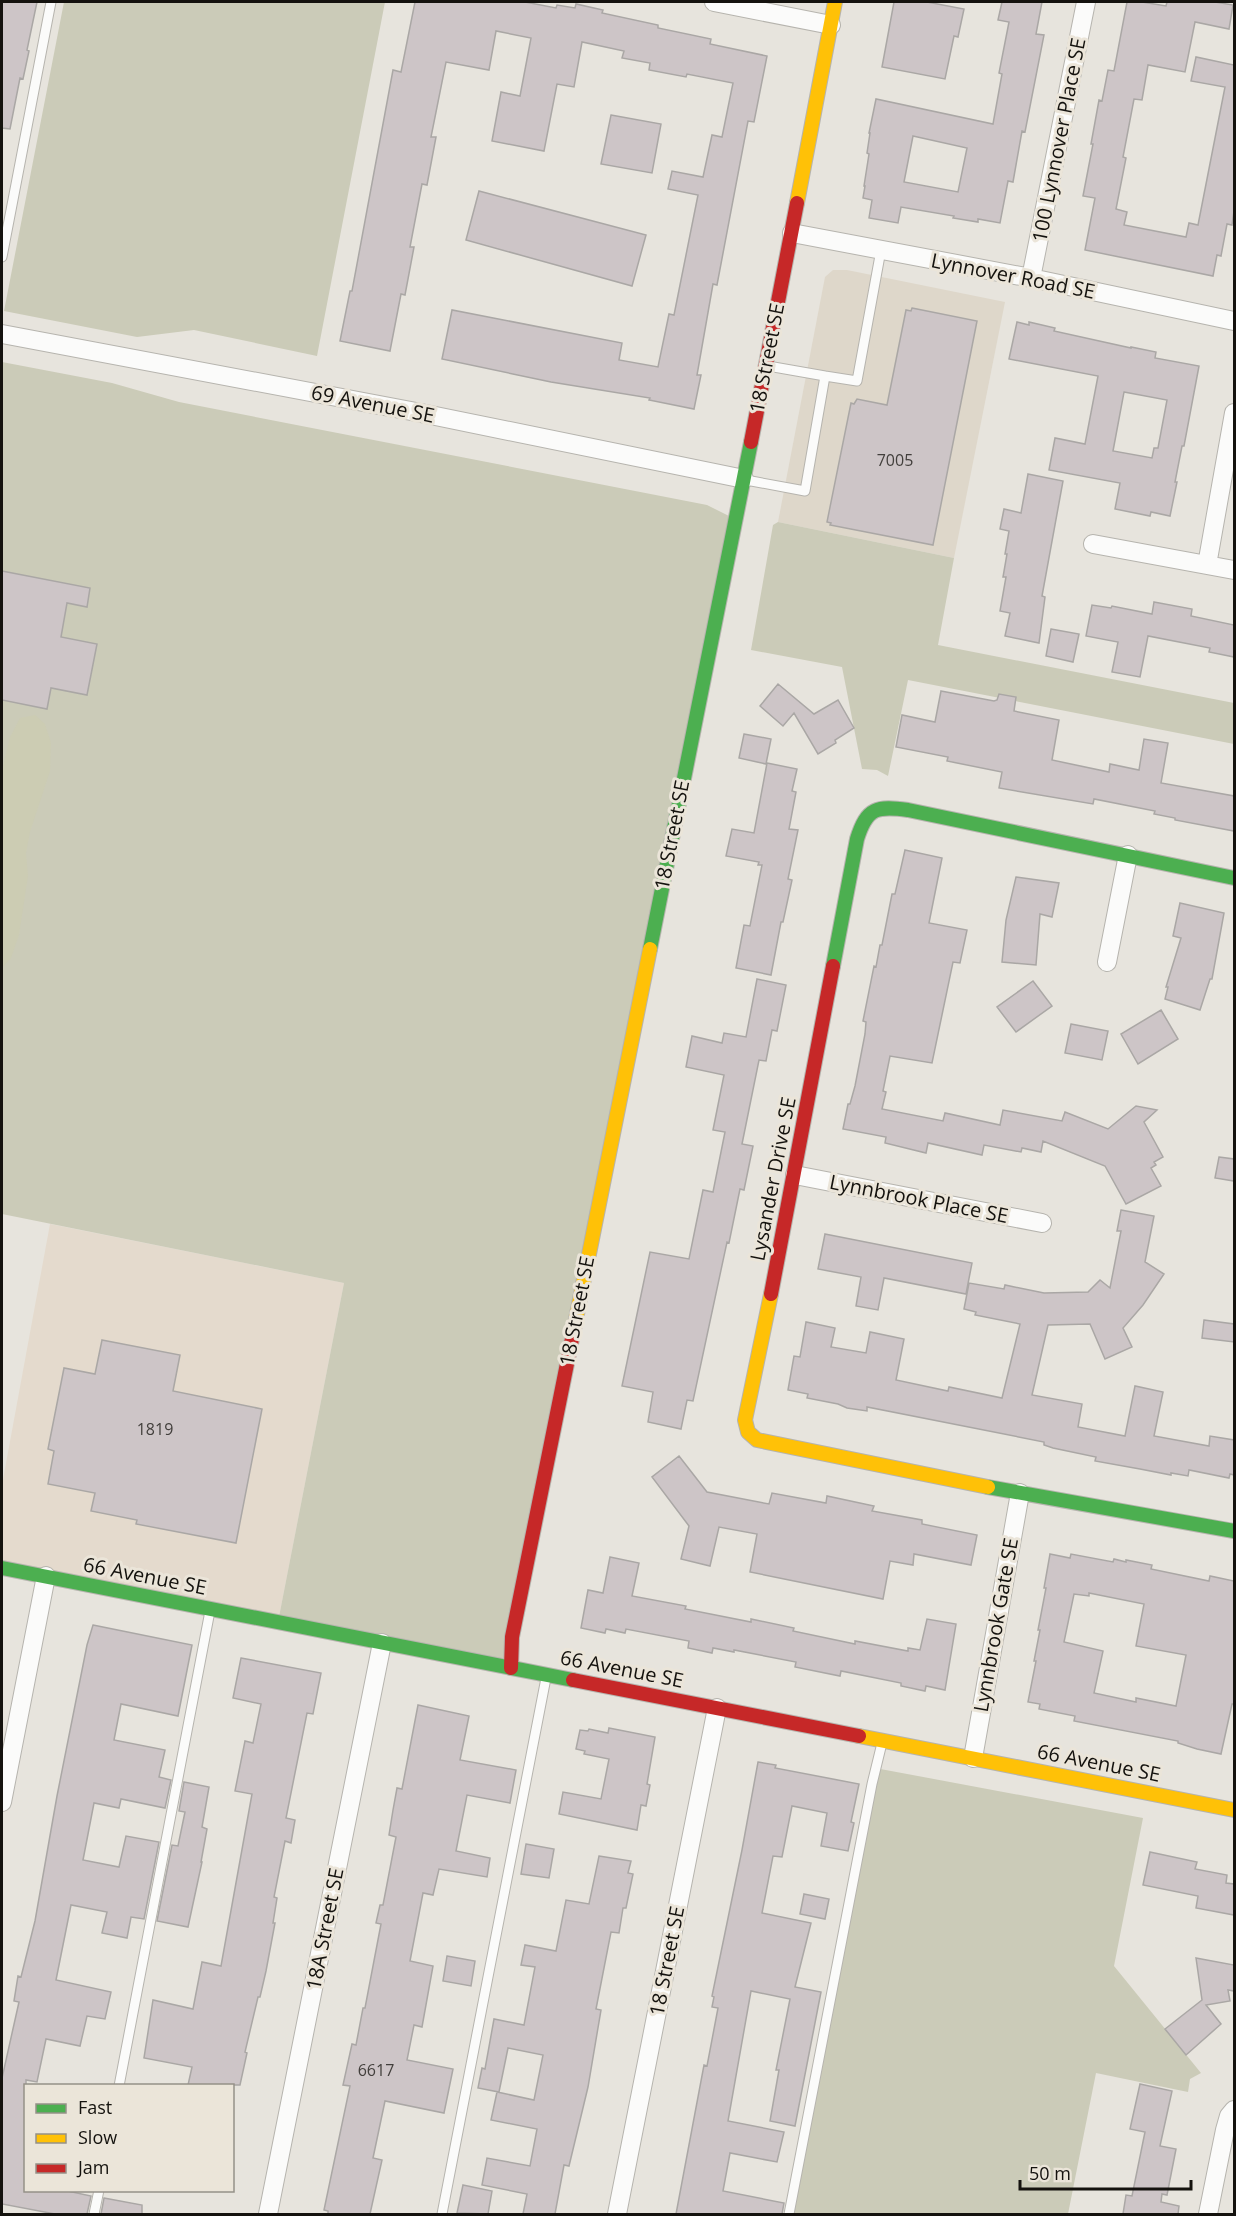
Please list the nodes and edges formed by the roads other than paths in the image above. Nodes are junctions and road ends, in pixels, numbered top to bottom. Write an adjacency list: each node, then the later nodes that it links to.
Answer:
1 (51, 2): 8 (lane)
2 (714, 2): 5 (street)
3 (835, 2): 5 (street, 18 Street SE)
4 (1086, 2): 9 (street, 100 Lynnover Place SE)
5 (831, 25): 6 (street, 18 Street SE)
6 (792, 233): 7 (street, Lynnover Road SE); 12 (street, 18 Street SE)
7 (881, 250): 9 (street, Lynnover Road SE); 13 (lane)
8 (2, 257)
9 (1031, 278): 10 (street, Lynnover Road SE)
10 (1234, 321)
11 (2, 334): 15 (street, 69 Avenue SE)
12 (766, 365): 13 (lane); 15 (street, 18 Street SE)
13 (825, 376): 15 (lane)
14 (1234, 413): 17 (street)
15 (744, 479): 30 (street, 18 Street SE)
16 (1093, 544): 17 (street)
17 (1207, 565): 18 (street)
18 (1234, 570)
19 (1128, 855): 20 (street, Lysander Drive SE); 21 (street); 22 (street, Lysander Drive SE)
20 (1234, 878)
21 (1107, 962)
22 (795, 1175): 23 (street, Lynnbrook Place SE); 24 (street, Lysander Drive SE)
23 (1042, 1223)
24 (1020, 1492): 25 (street, Lysander Drive SE); 34 (street, Lynnbrook Gate SE)
25 (1234, 1531)
26 (2, 1568): 27 (street, 66 Avenue SE)
27 (46, 1576): 28 (street, 66 Avenue SE); 35 (street)
28 (210, 1608): 29 (street, 66 Avenue SE); 37 (lane)
29 (382, 1643): 30 (street, 66 Avenue SE); 41 (street, 18A Street SE)
30 (511, 1668): 31 (street, 66 Avenue SE)
31 (547, 1675): 32 (street, 66 Avenue SE); 42 (lane)
32 (717, 1708): 33 (street, 66 Avenue SE); 43 (street, 18 Street SE)
33 (882, 1741): 34 (street, 66 Avenue SE); 44 (lane)
34 (973, 1758): 36 (street, 66 Avenue SE)
35 (2, 1802)
36 (1234, 1810)
37 (119, 2084)
38 (1234, 2110): 45 (street)
39 (99, 2192): 40 (lane)
40 (94, 2214)
41 (268, 2214)
42 (442, 2214)
43 (617, 2214)
44 (789, 2214)
45 (1208, 2214)

